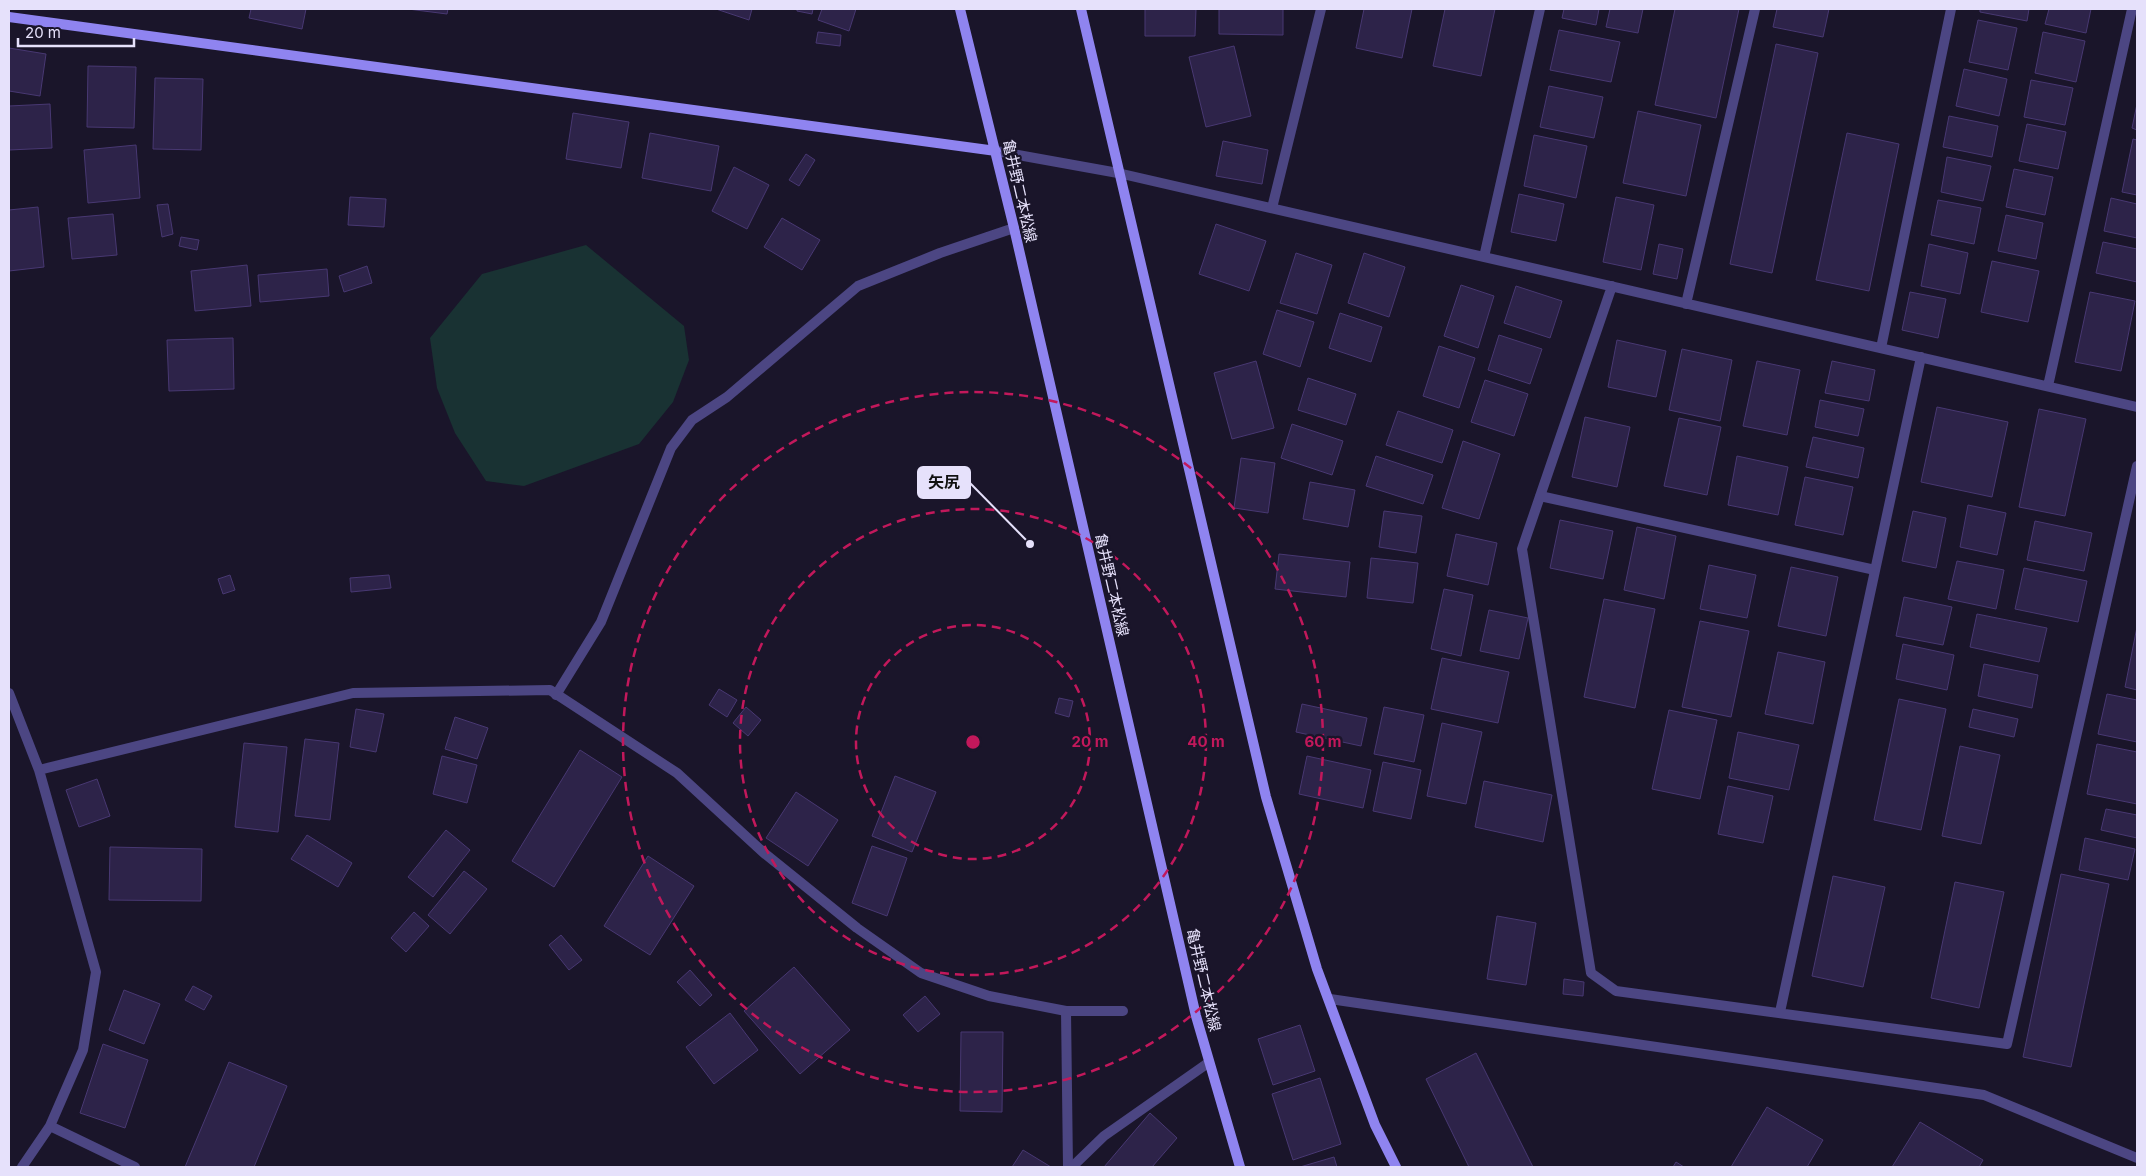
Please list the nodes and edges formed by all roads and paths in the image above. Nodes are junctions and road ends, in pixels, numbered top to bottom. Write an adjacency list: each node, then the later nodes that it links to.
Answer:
1 (960, 9): 9 (street, 亀井野二本松線)
2 (1081, 9): 10 (street)
3 (1321, 9): 11 (street)
4 (1540, 9): 13 (street)
5 (1755, 9): 15 (street)
6 (1951, 9): 16 (street)
7 (2132, 9): 18 (street)
8 (9, 17): 9 (street)
9 (996, 151): 10 (street); 12 (street, 亀井野二本松線)
10 (1118, 173): 11 (street); 26 (street)
11 (1272, 208): 13 (street)
12 (1014, 228): 24 (street); 30 (street, 亀井野二本松線)
13 (1484, 257): 14 (street)
14 (1612, 286): 15 (street); 21 (street)
15 (1686, 304): 16 (street)
16 (1881, 348): 17 (street)
17 (1921, 357): 18 (street); 22 (street)
18 (2048, 386): 19 (street)
19 (2137, 407)
20 (2137, 466): 29 (street)
21 (1540, 496): 22 (street); 29 (street)
22 (1875, 570): 29 (street)
23 (9, 693): 25 (street)
24 (556, 695): 25 (street); 27 (street)
25 (39, 770): 31 (street)
26 (1330, 999): 32 (street); 38 (street)
27 (1066, 1011): 28 (street); 35 (street)
28 (1123, 1011)
29 (1780, 1012)
30 (1208, 1063): 36 (street); 37 (street, 亀井野二本松線)
31 (50, 1126): 33 (street); 34 (street)
32 (2137, 1158)
33 (22, 1167)
34 (135, 1167)
35 (1068, 1167)
36 (1072, 1167)
37 (1240, 1167)
38 (1396, 1167)

